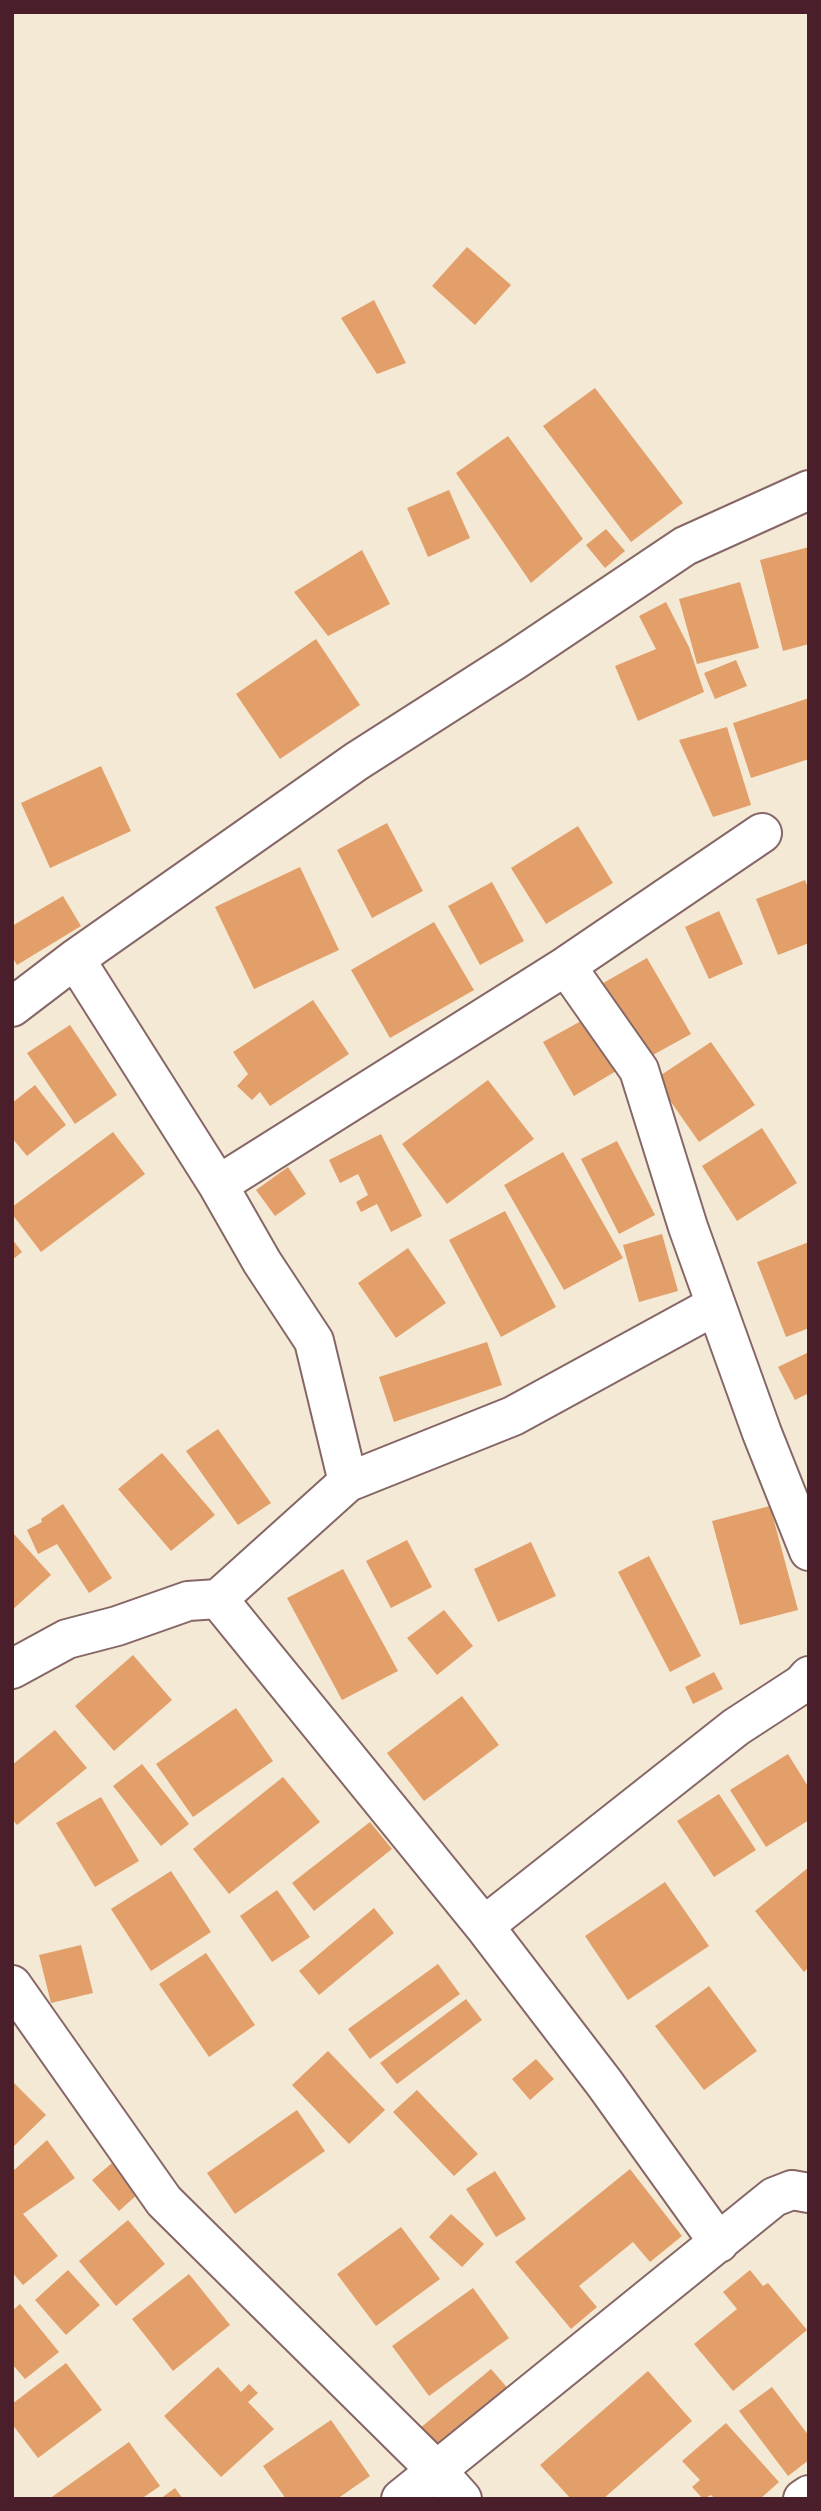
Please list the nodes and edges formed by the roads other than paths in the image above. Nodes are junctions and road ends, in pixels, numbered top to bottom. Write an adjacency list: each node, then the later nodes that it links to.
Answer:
1 (809, 490): 3 (street)
2 (762, 832): 4 (street)
3 (75, 959): 5 (street); 6 (street)
4 (566, 966): 6 (street); 7 (street)
5 (12, 1007)
6 (218, 1185): 8 (street)
7 (716, 1305): 8 (street); 9 (street)
8 (348, 1482): 10 (street)
9 (809, 1551)
10 (218, 1599): 11 (street); 13 (street)
11 (12, 1669)
12 (807, 1685): 13 (street)
13 (484, 1926): 16 (street)
14 (12, 1985): 17 (street)
15 (809, 2193): 16 (street)
16 (719, 2243): 17 (street)
17 (437, 2471): 19 (street); 20 (street)
18 (809, 2495): 21 (street)
19 (401, 2499)
20 (462, 2499)
21 (803, 2499)

